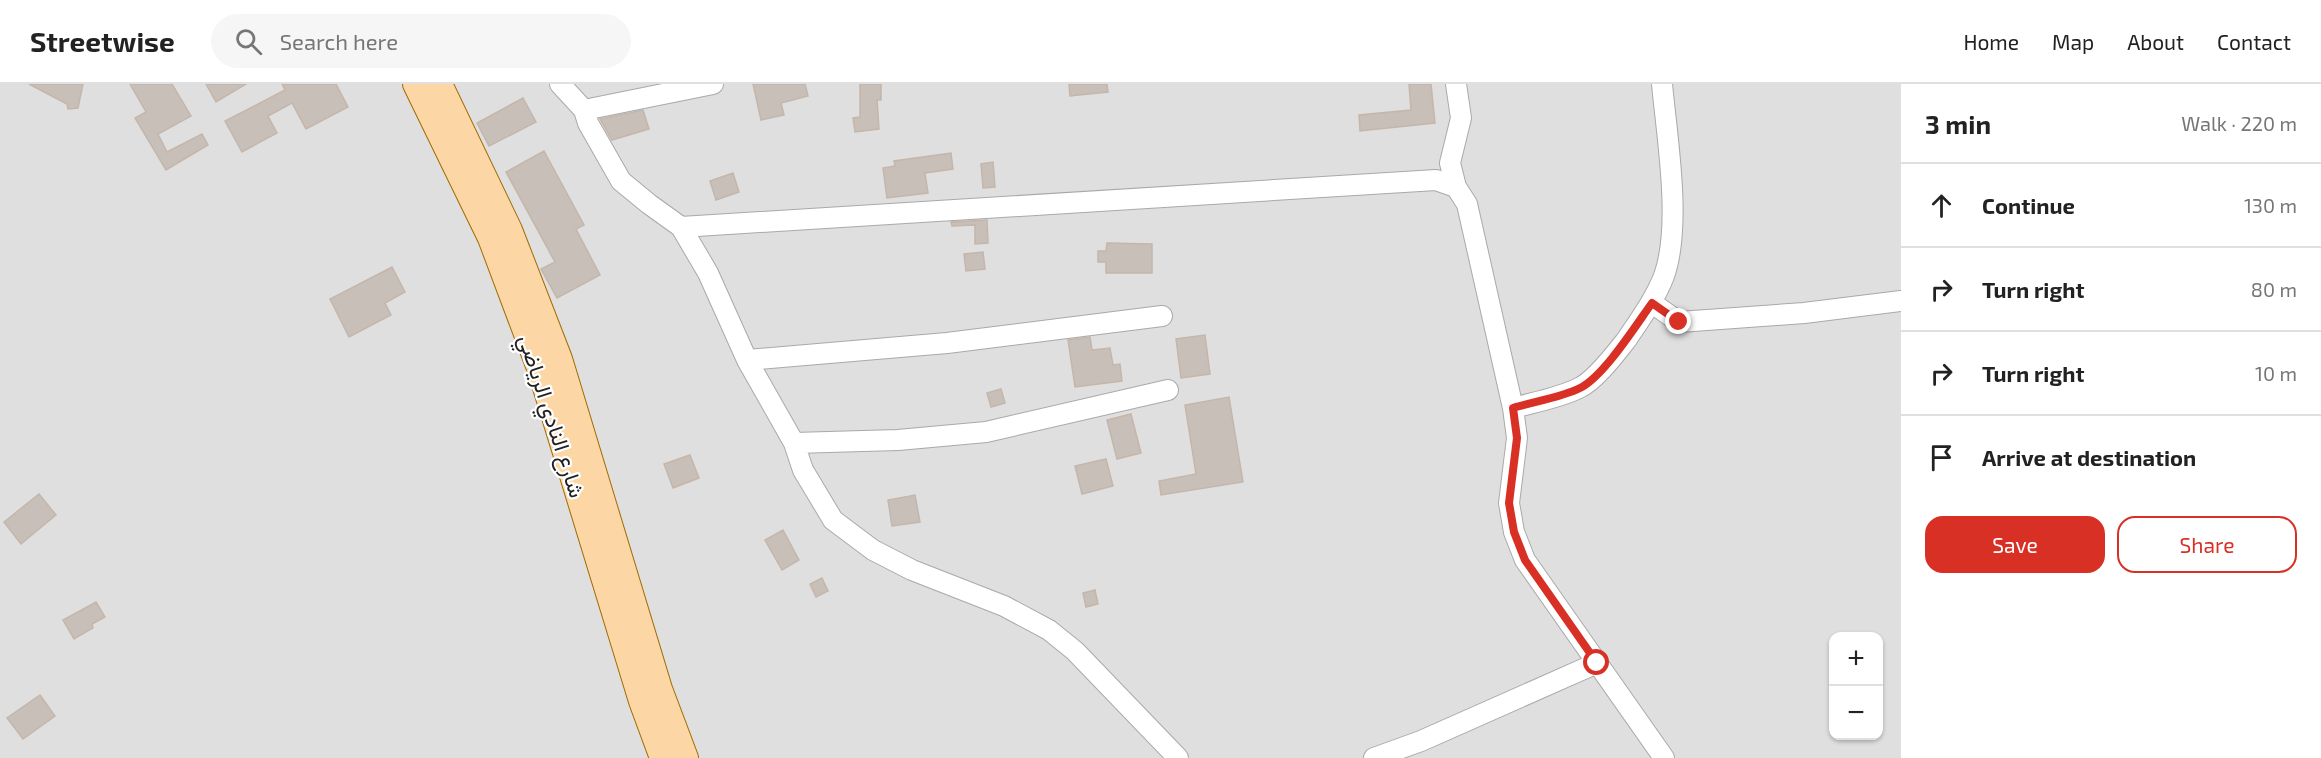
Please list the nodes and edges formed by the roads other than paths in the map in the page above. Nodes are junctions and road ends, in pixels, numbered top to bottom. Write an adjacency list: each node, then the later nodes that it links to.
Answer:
1 (415, 84): 10 (main road, شارع النادي الرياضي)
2 (440, 84): 10 (main road, شارع النادي الرياضي)
3 (560, 84): 7 (street)
4 (712, 84): 7 (street)
5 (1456, 84): 8 (street)
6 (1662, 84): 12 (street)
7 (584, 111): 9 (street)
8 (1456, 187): 9 (street); 17 (street)
9 (681, 227): 14 (street)
10 (500, 234): 16 (main road, شارع النادي الرياضي)
11 (1901, 301): 12 (street)
12 (1652, 303): 17 (street)
13 (1162, 316): 14 (street)
14 (747, 360): 18 (street)
15 (1168, 390): 18 (street)
16 (562, 405): 20 (main road, شارع النادي الرياضي); 21 (main road, شارع النادي الرياضي)
17 (1513, 408): 19 (street)
18 (794, 443): 22 (street)
19 (1597, 663): 23 (street); 24 (street)
20 (662, 758)
21 (686, 758)
22 (1178, 758)
23 (1374, 758)
24 (1664, 758)

